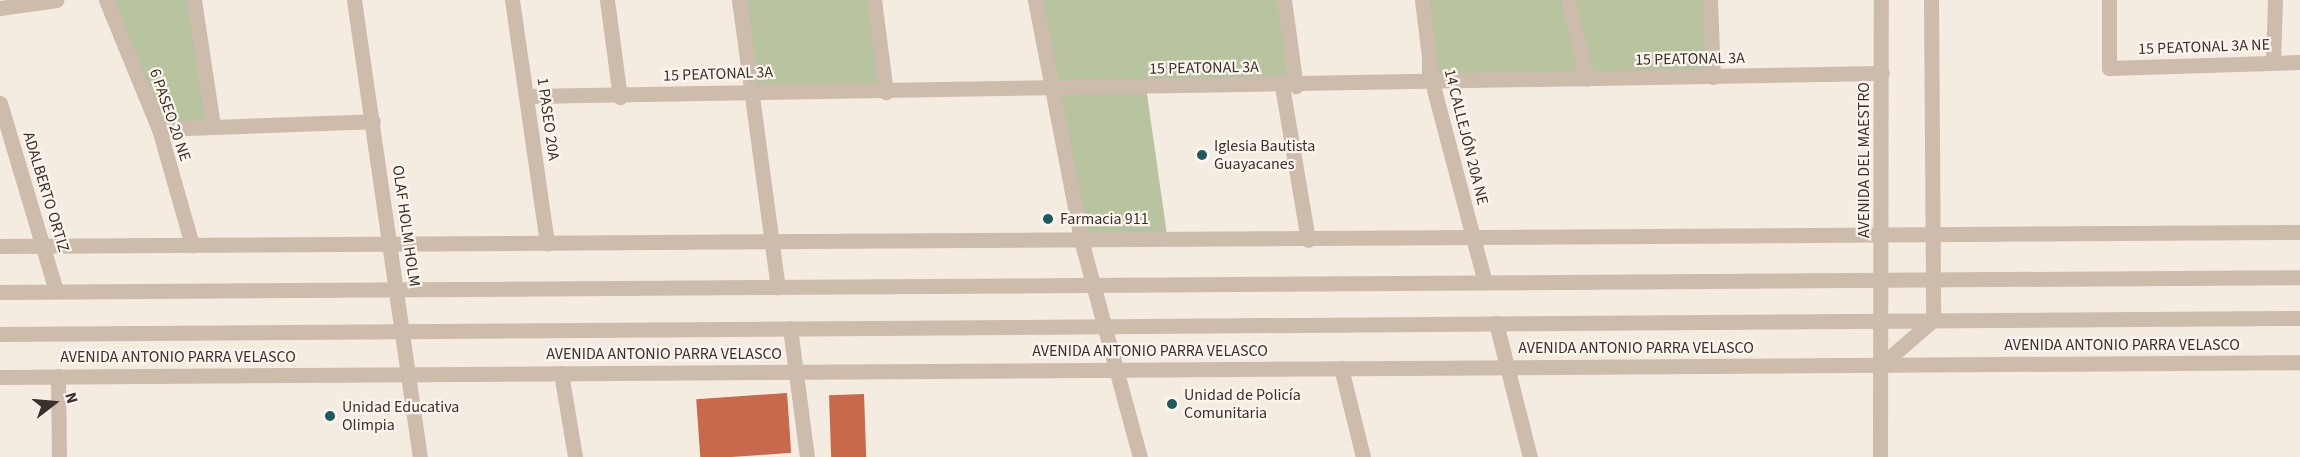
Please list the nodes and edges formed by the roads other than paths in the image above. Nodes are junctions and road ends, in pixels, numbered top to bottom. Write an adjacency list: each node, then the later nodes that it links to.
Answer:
1 (56, 0): 18 (street)
2 (106, 0): 34 (street, 6 PASEO 20 NE)
3 (194, 0): 33 (street)
4 (354, 0): 32 (street, OLAF HOLM HOLM)
5 (512, 0): 29 (street, 1 PASEO 20A)
6 (607, 0): 30 (street)
7 (739, 0): 27 (street)
8 (874, 0): 28 (street)
9 (1035, 0): 26 (street)
10 (1284, 0): 25 (street)
11 (1422, 0): 24 (street, 14 CALLEJÓN 20A NE)
12 (1568, 0): 23 (street)
13 (1710, 0): 22 (street)
14 (1881, 0): 21 (street, AVENIDA DEL MAESTRO)
15 (1931, 0): 37 (street)
16 (2109, 0): 20 (street, 15 PEATONAL 3A NE)
17 (2275, 0): 20 (street)
18 (0, 8)
19 (2300, 62): 20 (street, 15 PEATONAL 3A NE)
20 (2273, 63)
21 (1882, 73): 22 (street, 15 PEATONAL 3A); 36 (street, AVENIDA DEL MAESTRO)
22 (1713, 76): 23 (street, 15 PEATONAL 3A)
23 (1587, 79): 24 (street, 15 PEATONAL 3A)
24 (1432, 82): 25 (street, 15 PEATONAL 3A); 38 (street, 14 CALLEJÓN 20A NE)
25 (1289, 86): 26 (street, 15 PEATONAL 3A); 40 (street)
26 (1048, 88): 28 (street, 15 PEATONAL 3A); 39 (street)
27 (750, 90): 28 (street, 15 PEATONAL 3A); 30 (street, 15 PEATONAL 3A); 41 (street)
28 (886, 92)
29 (526, 96): 30 (street, 15 PEATONAL 3A); 43 (street, 1 PASEO 20A)
30 (621, 97)
31 (0, 103): 42 (street, ADALBERTO ORTIZ)
32 (373, 121): 33 (street); 45 (street, OLAF HOLM HOLM)
33 (213, 126): 34 (street)
34 (159, 129): 44 (street, 6 PASEO 20 NE)
35 (2300, 232): 37 (street)
36 (1883, 234): 37 (street); 38 (street); 49 (street, AVENIDA DEL MAESTRO)
37 (1932, 234): 48 (street)
38 (1474, 238): 40 (street); 50 (street, 14 CALLEJÓN 20A NE)
39 (1081, 240): 40 (street); 41 (street); 51 (street)
40 (1308, 240)
41 (771, 242): 43 (street); 52 (street)
42 (45, 244): 44 (street); 46 (street); 54 (street, ADALBERTO ORTIZ)
43 (547, 244): 45 (street)
44 (192, 245): 45 (street)
45 (390, 245): 53 (street, OLAF HOLM HOLM)
46 (0, 246)
47 (2300, 277): 48 (street)
48 (1933, 278): 49 (street); 57 (street)
49 (1882, 279): 50 (street); 58 (street, AVENIDA DEL MAESTRO)
50 (1485, 282): 51 (street)
51 (1096, 285): 52 (street); 60 (street)
52 (778, 287): 53 (street)
53 (396, 289): 54 (street); 62 (street, OLAF HOLM HOLM)
54 (56, 291): 55 (street)
55 (0, 292)
56 (2300, 318): 57 (street, AVENIDA ANTONIO PARRA VELASCO)
57 (1933, 320): 58 (street, AVENIDA ANTONIO PARRA VELASCO); 65 (street)
58 (1882, 321): 59 (street, AVENIDA ANTONIO PARRA VELASCO); 65 (street, AVENIDA DEL MAESTRO)
59 (1496, 324): 60 (street, AVENIDA ANTONIO PARRA VELASCO); 66 (street)
60 (1108, 326): 61 (street, AVENIDA ANTONIO PARRA VELASCO); 68 (street)
61 (790, 328): 62 (street, AVENIDA ANTONIO PARRA VELASCO); 69 (street)
62 (402, 331): 63 (street, AVENIDA ANTONIO PARRA VELASCO); 71 (street, OLAF HOLM HOLM)
63 (0, 334)
64 (2300, 362): 65 (street, AVENIDA ANTONIO PARRA VELASCO)
65 (1881, 365): 66 (street, AVENIDA ANTONIO PARRA VELASCO); 81 (street, AVENIDA DEL MAESTRO)
66 (1507, 367): 67 (street, AVENIDA ANTONIO PARRA VELASCO); 80 (street)
67 (1341, 368): 68 (street, AVENIDA ANTONIO PARRA VELASCO); 79 (street)
68 (1120, 369): 69 (street, AVENIDA ANTONIO PARRA VELASCO); 78 (street)
69 (795, 371): 70 (street, AVENIDA ANTONIO PARRA VELASCO); 77 (street)
70 (561, 373): 71 (street, AVENIDA ANTONIO PARRA VELASCO); 76 (street)
71 (408, 374): 72 (street, AVENIDA ANTONIO PARRA VELASCO); 75 (street, OLAF HOLM HOLM)
72 (58, 376): 73 (street, AVENIDA ANTONIO PARRA VELASCO); 74 (street)
73 (0, 377)
74 (59, 457)
75 (420, 457)
76 (575, 457)
77 (807, 457)
78 (1140, 457)
79 (1363, 457)
80 (1530, 457)
81 (1880, 457)

